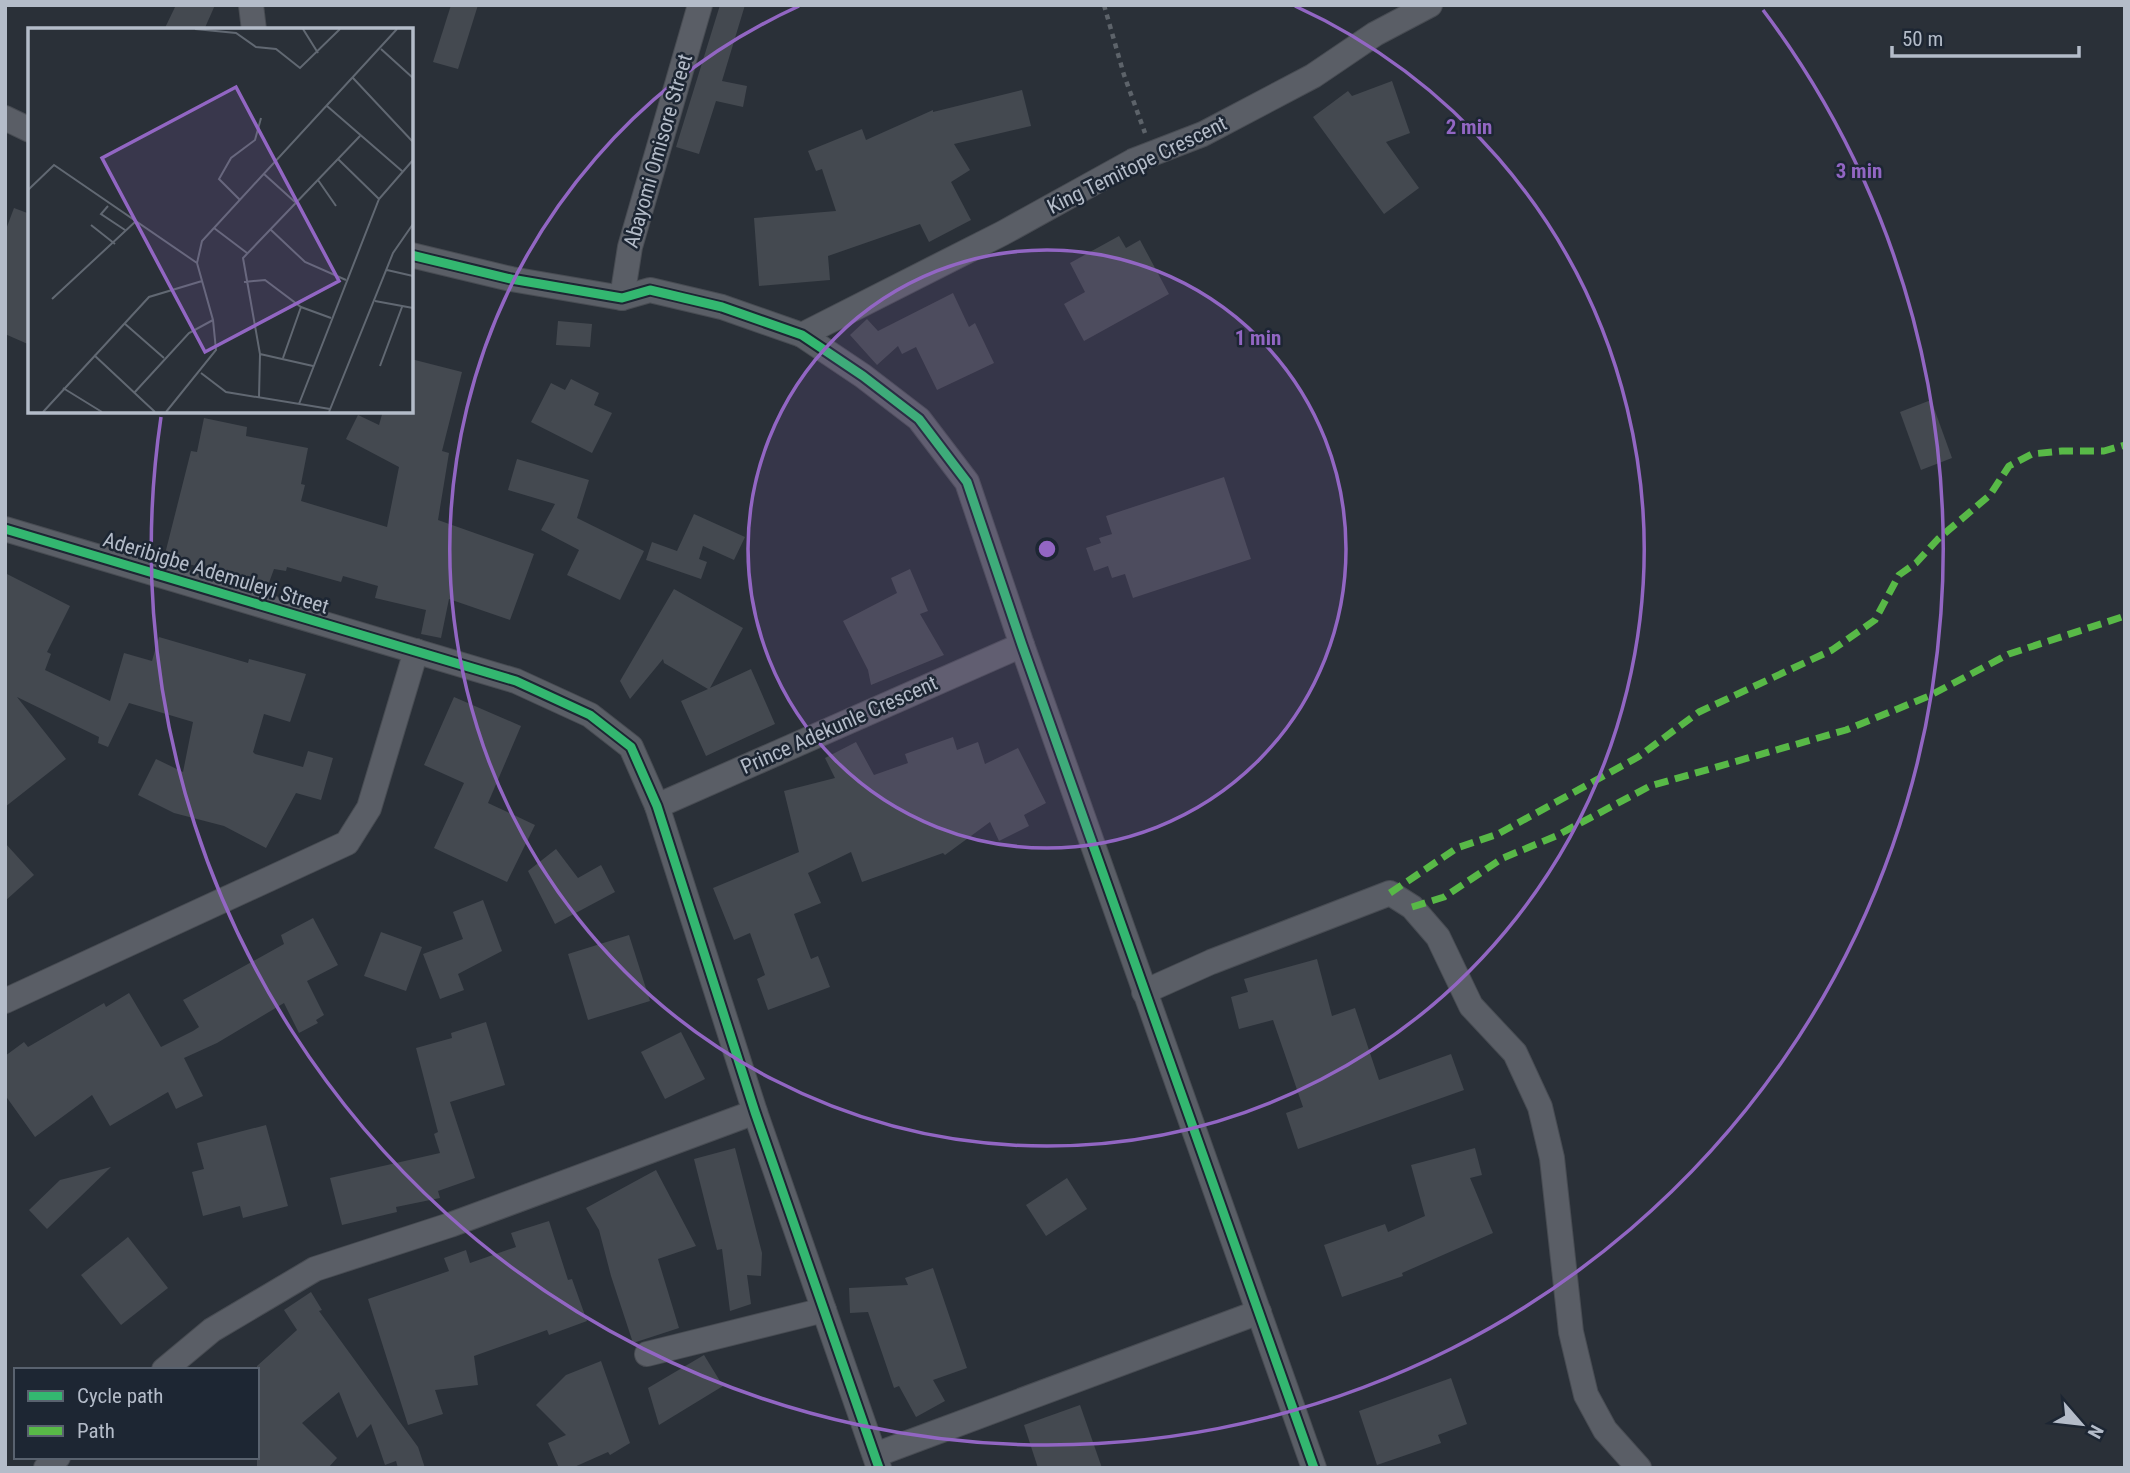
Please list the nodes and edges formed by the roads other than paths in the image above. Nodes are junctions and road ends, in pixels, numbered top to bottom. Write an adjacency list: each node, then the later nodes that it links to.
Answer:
1 (251, 5): 4 (street)
2 (700, 5): 8 (street, Abayomi Omisore Street)
3 (1430, 5): 9 (street, King Temitope Crescent)
4 (254, 28)
5 (5, 118): 6 (street)
6 (28, 129)
7 (413, 254): 8 (street)
8 (622, 298): 9 (street)
9 (802, 335): 11 (street)
10 (5, 529): 12 (street, Aderibigbe Ademuleyi Street)
11 (1022, 645): 13 (street, Prince Adekunle Crescent); 14 (street)
12 (416, 651): 13 (street, Aderibigbe Ademuleyi Street); 15 (street)
13 (657, 806): 16 (street, Aderibigbe Ademuleyi Street)
14 (1144, 992): 18 (street); 23 (street)
15 (5, 1001)
16 (755, 1112): 17 (street, Aderibigbe Ademuleyi Street); 20 (street)
17 (824, 1310): 19 (street); 21 (street, Aderibigbe Ademuleyi Street)
18 (1259, 1312): 21 (street); 22 (street)
19 (647, 1354)
20 (166, 1368)
21 (877, 1461)
22 (1314, 1468)
23 (1639, 1468)

